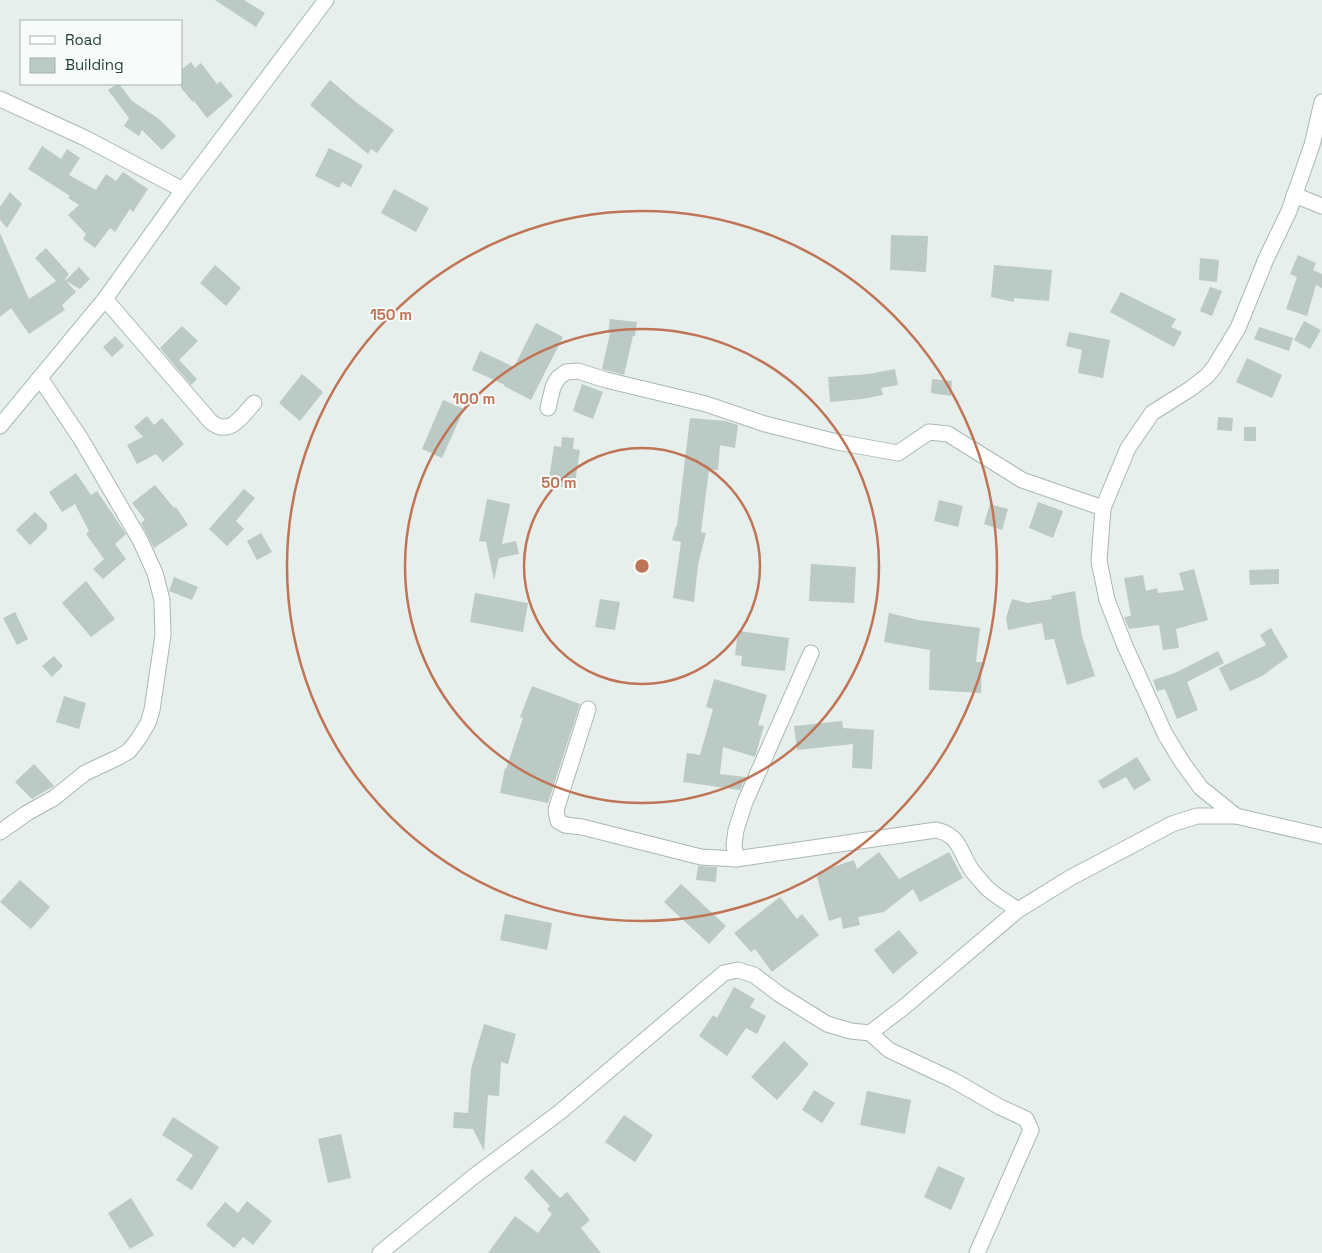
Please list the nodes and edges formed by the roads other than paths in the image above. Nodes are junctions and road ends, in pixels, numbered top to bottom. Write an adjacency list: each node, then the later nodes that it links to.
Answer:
1 (326, 0): 4 (street)
2 (0, 99): 4 (street)
3 (1322, 102): 5 (street)
4 (183, 190): 7 (street)
5 (1294, 195): 6 (street); 12 (street)
6 (1322, 206)
7 (105, 299): 8 (street); 9 (street)
8 (40, 378): 11 (street); 16 (street)
9 (254, 403)
10 (548, 408): 12 (street)
11 (0, 426)
12 (1103, 508): 15 (street)
13 (811, 653): 18 (street)
14 (588, 709): 18 (street)
15 (1236, 816): 17 (street); 19 (street)
16 (0, 832)
17 (1322, 836)
18 (736, 859): 19 (street)
19 (1018, 910): 20 (street)
20 (870, 1034): 21 (street); 22 (street)
21 (380, 1253)
22 (976, 1253)

